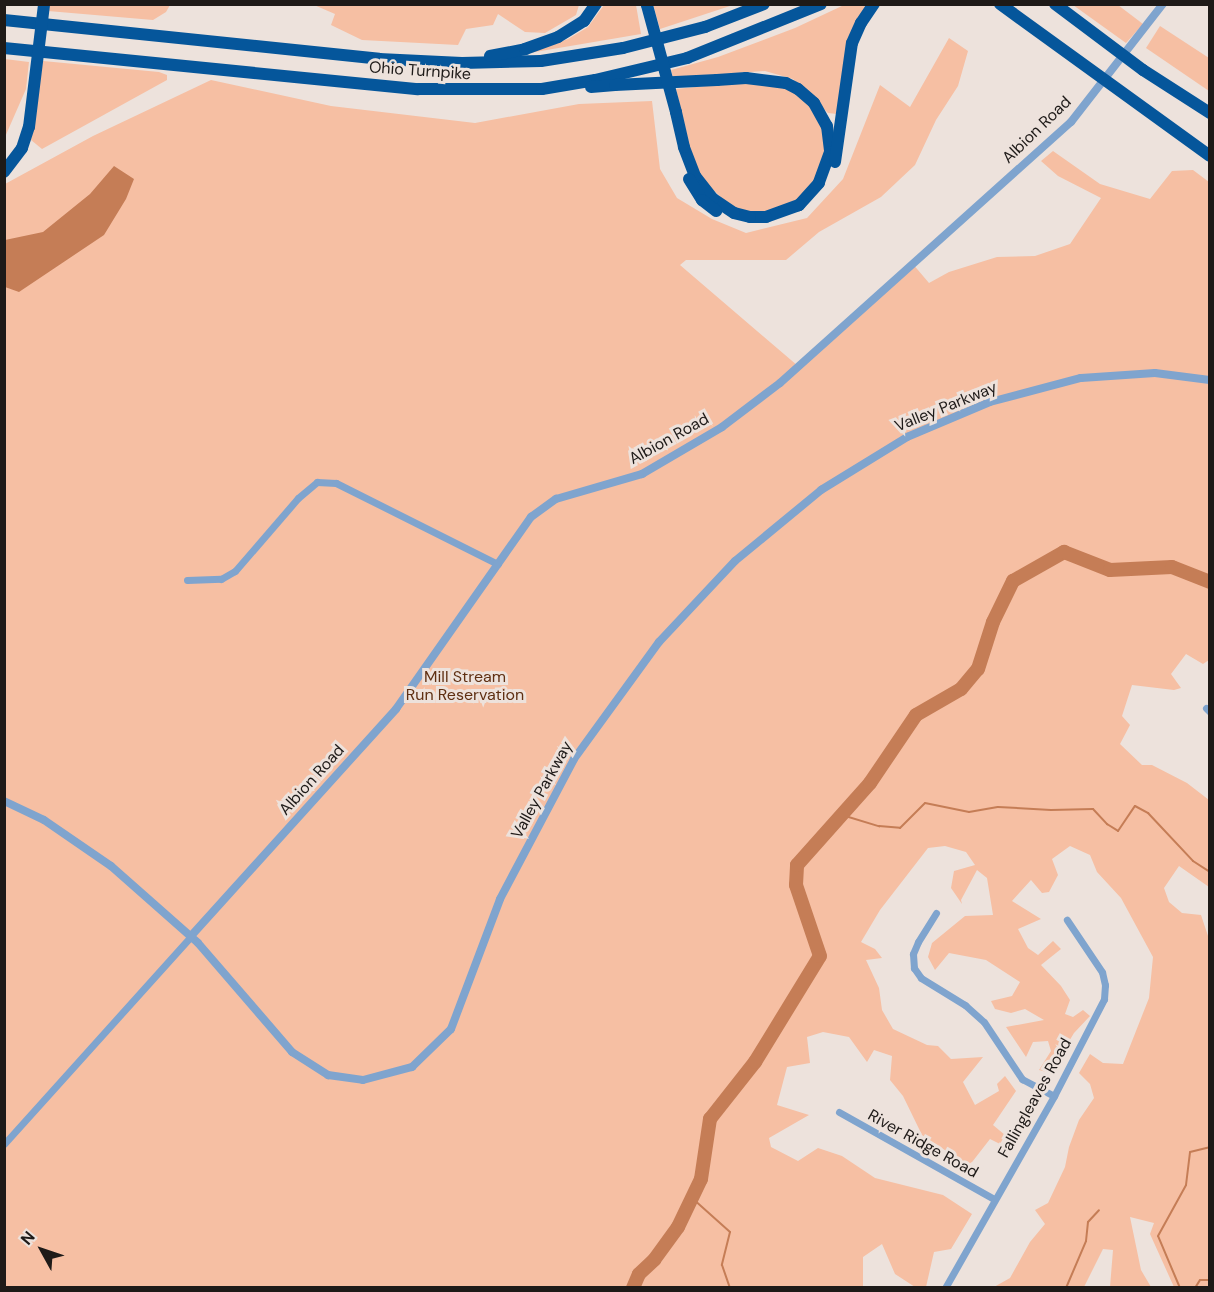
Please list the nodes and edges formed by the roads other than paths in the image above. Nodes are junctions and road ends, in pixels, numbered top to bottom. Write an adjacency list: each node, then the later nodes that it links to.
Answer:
1 (42, 4): 14 (highway)
2 (596, 4): 12 (highway)
3 (764, 4): 12 (highway, Ohio Turnpike)
4 (821, 4): 13 (highway, Ohio Turnpike)
5 (874, 4): 15 (highway)
6 (1000, 4): 17 (highway)
7 (1055, 4): 16 (highway)
8 (1163, 4): 21 (street, Albion Road)
9 (644, 6): 15 (highway)
10 (4, 20): 12 (highway, Ohio Turnpike)
11 (4, 48): 13 (highway, Ohio Turnpike)
12 (462, 63)
13 (542, 89): 15 (highway)
14 (32, 90): 18 (highway); 19 (highway)
15 (673, 113)
16 (1209, 113)
17 (1209, 156)
18 (4, 162)
19 (4, 172)
20 (1209, 380): 26 (street, Valley Parkway)
21 (498, 564): 22 (street); 26 (street, Albion Road)
22 (187, 580)
23 (4, 801): 26 (street, Valley Parkway)
24 (936, 913): 27 (street)
25 (1067, 920): 27 (street, Fallingleaves Road)
26 (191, 936): 29 (street)
27 (1054, 1096): 30 (street, Fallingleaves Road)
28 (838, 1112): 30 (street, River Ridge Road)
29 (4, 1144)
30 (994, 1199): 31 (street, Fallingleaves Road)
31 (945, 1287)

